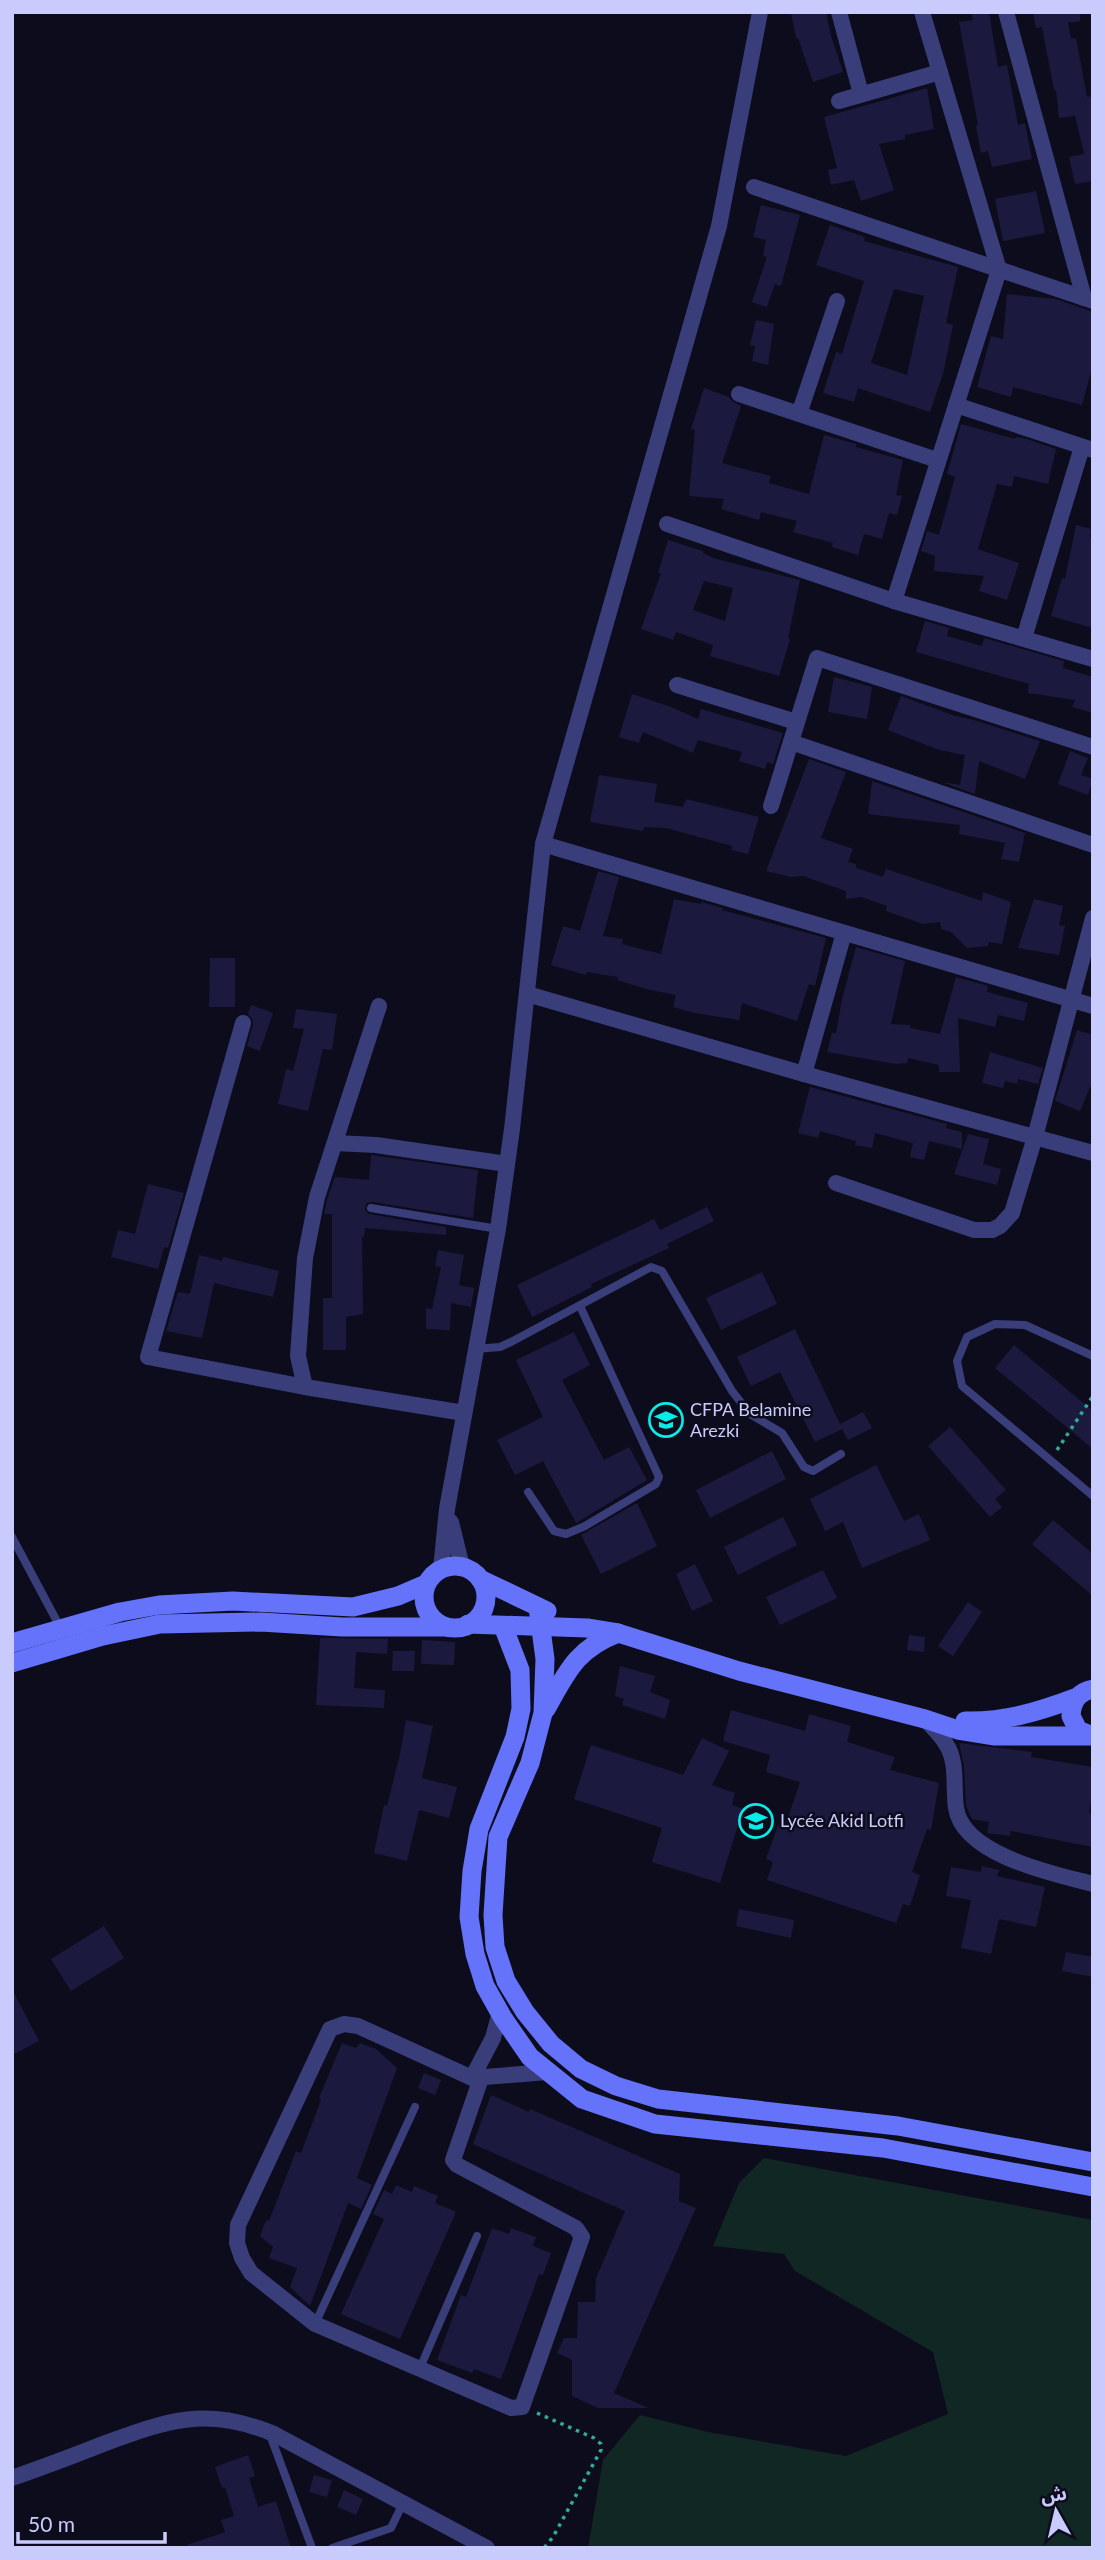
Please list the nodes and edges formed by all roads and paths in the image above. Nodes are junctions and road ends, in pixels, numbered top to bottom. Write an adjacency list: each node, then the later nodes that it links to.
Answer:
1 (760, 12): 26 (street)
2 (839, 12): 6 (street)
3 (922, 12): 5 (street)
4 (1006, 12): 10 (street)
5 (940, 72): 6 (street); 9 (street)
6 (861, 94): 7 (street)
7 (839, 101)
8 (754, 187): 9 (street)
9 (999, 270): 10 (street); 13 (street)
10 (1088, 300)
11 (837, 301): 14 (street)
12 (738, 394): 14 (street)
13 (956, 405): 15 (street); 16 (street)
14 (799, 414): 16 (street)
15 (1087, 449): 19 (street)
16 (937, 460): 18 (street)
17 (667, 524): 18 (street)
18 (894, 601): 19 (street)
19 (1024, 638): 20 (street)
20 (1093, 659)
21 (677, 685): 22 (street)
22 (796, 722): 23 (street); 24 (street)
23 (791, 742): 25 (street); 27 (street)
24 (1093, 747)
25 (771, 806)
26 (543, 844): 29 (street); 30 (street)
27 (1093, 845)
28 (1093, 918): 31 (street)
29 (844, 933): 31 (street); 35 (street)
30 (527, 994): 35 (street); 39 (street)
31 (1071, 999): 33 (street); 36 (street)
32 (379, 1006): 37 (street)
33 (1093, 1006)
34 (243, 1023): 46 (street)
35 (804, 1074): 36 (street)
36 (1035, 1137): 38 (street); 40 (street)
37 (335, 1143): 39 (street); 46 (street)
38 (1093, 1153)
39 (507, 1164): 42 (street)
40 (835, 1183)
41 (371, 1208): 42 (lane)
42 (498, 1229): 44 (street)
43 (580, 1306): 44 (lane); 49 (lane); 51 (lane)
44 (475, 1349): 48 (street)
45 (1093, 1356): 50 (lane)
46 (305, 1387): 48 (street)
47 (1093, 1396): 50 (path)
48 (464, 1413): 53 (street)
49 (841, 1454)
50 (1050, 1460): 52 (lane)
51 (528, 1492)
52 (1093, 1496)
53 (447, 1509): 55 (street); 56 (street)
54 (12, 1537): 65 (lane)
55 (462, 1567): 56 (main road); 57 (main road)
56 (441, 1569): 58 (main road)
57 (480, 1579): 59 (main road); 60 (main road)
58 (426, 1584): 62 (main road); 65 (main road)
59 (538, 1607): 63 (main road); 64 (main road)
60 (468, 1625): 61 (main road); 62 (main road)
61 (503, 1626): 63 (main road); 74 (main road)
62 (447, 1627): 68 (main road)
63 (542, 1627): 64 (main road); 70 (main road)
64 (587, 1628): 66 (main road)
65 (60, 1629): 67 (main road)
66 (618, 1633): 70 (main road); 71 (main road)
67 (12, 1643)
68 (12, 1663)
69 (1084, 1694): 71 (main road); 72 (main road)
70 (543, 1713): 78 (main road)
71 (925, 1719): 72 (main road); 73 (street)
72 (1093, 1736)
73 (1093, 1884)
74 (500, 2012): 75 (main road); 76 (street)
75 (547, 2072): 76 (street); 79 (main road)
76 (476, 2078): 81 (street); 83 (street)
77 (415, 2107): 81 (lane)
78 (1093, 2162)
79 (1093, 2187)
80 (477, 2236): 82 (lane)
81 (315, 2324): 82 (street)
82 (420, 2368): 83 (street)
83 (522, 2407): 90 (path)
84 (269, 2432): 85 (street); 86 (street); 88 (lane)
85 (12, 2478)
86 (403, 2503): 87 (street); 89 (lane)
87 (479, 2547)
88 (312, 2548)
89 (332, 2548)
90 (544, 2548)

